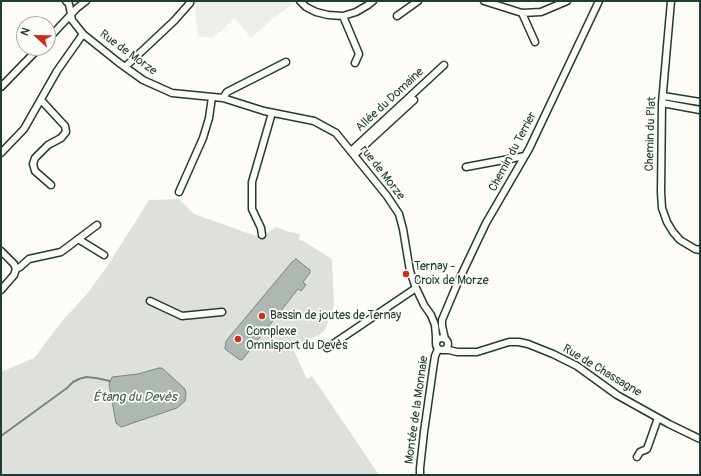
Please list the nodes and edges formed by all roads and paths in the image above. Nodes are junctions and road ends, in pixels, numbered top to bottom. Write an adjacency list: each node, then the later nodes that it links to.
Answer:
1 (66, 1): 14 (street, Rue de Morze)
2 (86, 1): 14 (street)
3 (189, 1): 24 (street)
4 (300, 1): 15 (street)
5 (373, 1): 15 (street)
6 (418, 1): 16 (street)
7 (484, 1): 12 (street)
8 (508, 1): 12 (street)
9 (567, 1): 13 (street)
10 (600, 1): 38 (street, Chemin du Terrier)
11 (671, 1): 26 (street, Chemin du Plat)
12 (508, 9): 13 (street)
13 (522, 13): 19 (street)
14 (71, 14): 17 (street); 18 (street, Rue de Morze)
15 (343, 16): 22 (street)
16 (397, 16)
17 (56, 30)
18 (84, 34): 24 (street, Rue de Morze); 29 (street)
19 (535, 42)
20 (31, 56): 25 (street)
21 (286, 62): 28 (street)
22 (355, 63)
23 (444, 65): 37 (street, Allée du Domaine)
24 (125, 67): 27 (street, Rue de Morze)
25 (1, 87)
26 (663, 96): 31 (street); 32 (street, Chemin du Plat)
27 (212, 97): 28 (street, Rue de Morze); 41 (street)
28 (223, 98): 34 (street, Rue de Morze)
29 (41, 100): 36 (street); 40 (street)
30 (414, 100): 37 (street)
31 (700, 102)
32 (662, 103): 33 (street); 45 (street, Chemin du Plat)
33 (700, 110)
34 (272, 113): 35 (street, Rue de Morze); 43 (street)
35 (291, 117): 37 (street, rue de Morze)
36 (1, 153)
37 (353, 153): 49 (street, rue de Morze)
38 (525, 156): 39 (street); 53 (street, Chemin du Terrier)
39 (466, 167)
40 (51, 185)
41 (179, 192)
42 (97, 225): 44 (street)
43 (262, 235)
44 (78, 239): 47 (street); 48 (street)
45 (700, 250)
46 (1, 251): 48 (street)
47 (104, 256)
48 (16, 269): 50 (street)
49 (416, 288): 54 (street, rue de Morze); 58 (street)
50 (1, 290)
51 (150, 301): 52 (street)
52 (222, 312)
53 (445, 313): 54 (street); 55 (street, Chemin du Terrier)
54 (435, 322): 55 (street, rue de Morze); 57 (street)
55 (442, 330): 56 (street, rue de Morze)
56 (446, 341): 57 (street); 59 (street); 60 (street)
57 (436, 343): 59 (street)
58 (327, 348)
59 (441, 350): 60 (street); 64 (street, Montée de la Monnaie)
60 (465, 351): 61 (street, Rue de Chassagne)
61 (658, 418): 62 (street, Rue de Chassagne); 63 (street)
62 (700, 439)
63 (637, 457)
64 (420, 475)

